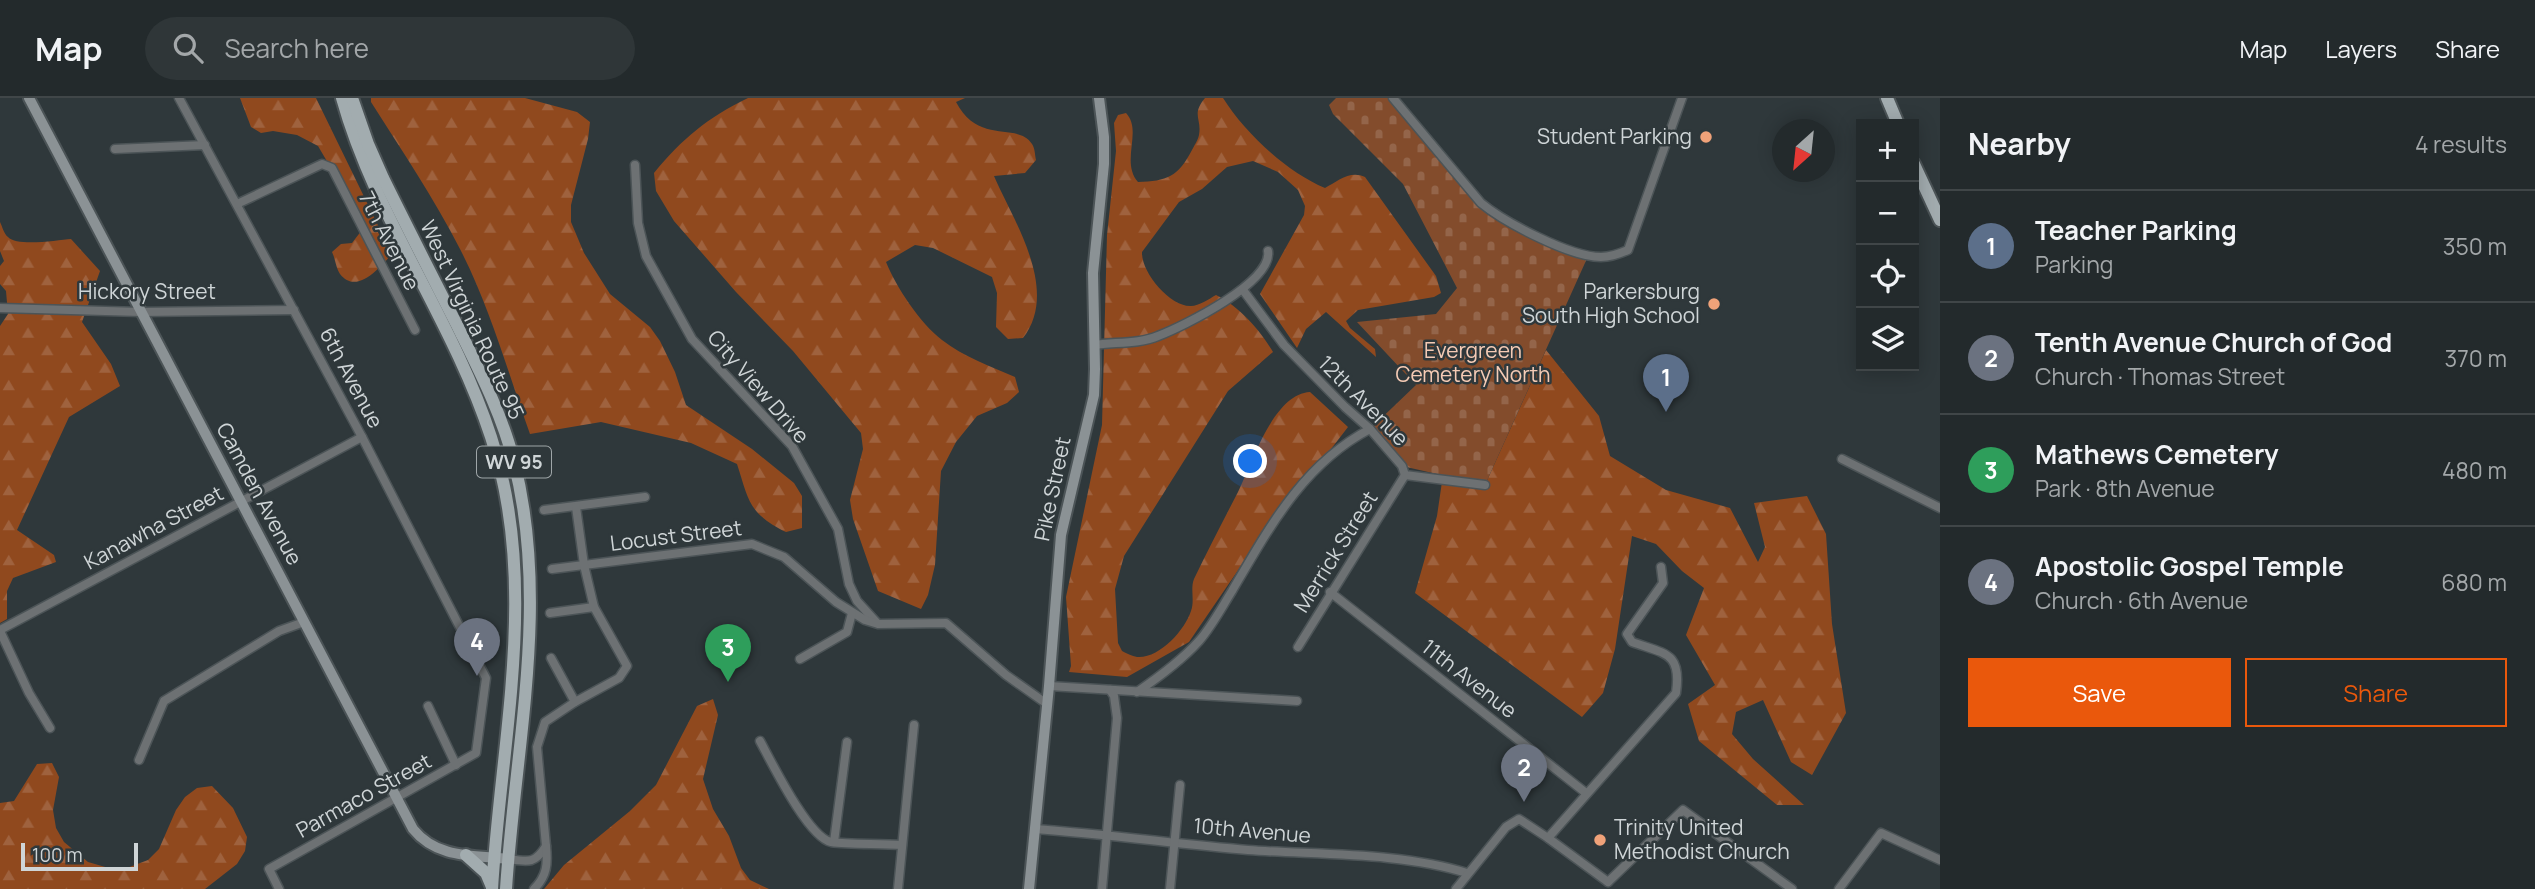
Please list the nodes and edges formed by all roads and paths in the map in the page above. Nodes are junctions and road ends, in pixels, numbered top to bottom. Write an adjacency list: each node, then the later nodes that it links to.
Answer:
1 (29, 98): 20 (street, Camden Avenue)
2 (179, 98): 10 (street, 6th Avenue)
3 (342, 98): 71 (main road, West Virginia Route 95 / WV 95)
4 (352, 98): 72 (main road, West Virginia Route 95 / WV 95)
5 (1099, 98): 22 (street, Pike Street)
6 (1393, 98): 7 (street)
7 (1682, 98)
8 (1887, 98): 9 (main road)
9 (1896, 119)
10 (205, 145): 11 (street); 14 (street, 6th Avenue)
11 (115, 149)
12 (635, 165): 41 (street, City View Drive)
13 (1919, 175): 15 (main road)
14 (237, 204): 19 (street, 6th Avenue); 21 (street, 7th Avenue)
15 (1940, 220)
16 (1268, 251): 17 (street)
17 (1243, 290): 22 (street); 23 (street, 12th Avenue)
18 (0, 308): 20 (street, Hickory Street)
19 (294, 310): 20 (street, Hickory Street); 24 (street, 6th Avenue)
20 (141, 312): 29 (street, Camden Avenue)
21 (415, 330)
22 (1094, 345): 46 (street, Pike Street)
23 (1370, 429): 26 (street, 12th Avenue); 48 (street)
24 (362, 437): 29 (street, Kanawha Street); 57 (street, 6th Avenue)
25 (1842, 459): 31 (street)
26 (1405, 475): 27 (street, 12th Avenue); 36 (street, Merrick Street)
27 (1485, 485)
28 (645, 497): 30 (street, Locust Street)
29 (241, 501): 40 (street, Camden Avenue); 42 (street, Kanawha Street)
30 (576, 507): 32 (street, Locust Street); 33 (street)
31 (1940, 508)
32 (544, 510)
33 (584, 565): 35 (street, Locust Street); 37 (street); 39 (street, Locust Street)
34 (1661, 567): 61 (street)
35 (552, 569)
36 (1330, 592): 43 (street, Merrick Street); 61 (street, 11th Avenue)
37 (594, 607): 38 (street); 50 (street)
38 (550, 613)
39 (852, 613): 41 (street, Locust Street); 45 (street)
40 (304, 622): 58 (street); 62 (street, Camden Avenue)
41 (878, 624): 51 (street)
42 (0, 630): 54 (street)
43 (1298, 647)
44 (551, 658): 50 (street)
45 (800, 659)
46 (1049, 687): 47 (street); 51 (street, Pike Street)
47 (1110, 690): 48 (street); 64 (street)
48 (1137, 692): 49 (street)
49 (1297, 701)
50 (575, 702): 69 (street)
51 (1047, 704): 63 (street, Pike Street)
52 (428, 706): 59 (street)
53 (914, 726): 68 (street)
54 (50, 728)
55 (760, 741): 66 (street)
56 (847, 742): 66 (street)
57 (476, 753): 59 (street, Parmaco Street)
58 (139, 760)
59 (456, 765): 62 (street, Parmaco Street)
60 (1180, 785): 67 (street)
61 (1586, 793): 65 (street)
62 (396, 796): 70 (street, Camden Avenue); 77 (street, Parmaco Street)
63 (1034, 829): 64 (street, 10th Avenue); 81 (street, Pike Street)
64 (1106, 834): 67 (street, 10th Avenue); 82 (street)
65 (1548, 838): 74 (street); 75 (street)
66 (834, 842): 68 (street)
67 (1173, 842): 74 (street, 10th Avenue); 83 (street)
68 (902, 845): 80 (street)
69 (545, 846): 72 (street); 79 (street)
70 (467, 855): 71 (street, Camden Avenue); 76 (main road)
71 (494, 858): 72 (street, Camden Avenue); 76 (main road, WV 95)
72 (509, 859): 78 (main road, WV 95)
73 (1940, 860): 86 (street)
74 (1467, 873): 84 (street)
75 (1609, 886): 85 (street)
76 (492, 888)
77 (279, 889)
78 (506, 889)
79 (534, 889)
80 (898, 889)
81 (1029, 889)
82 (1102, 889)
83 (1170, 889)
84 (1455, 889)
85 (1792, 889)
86 (1839, 889)

